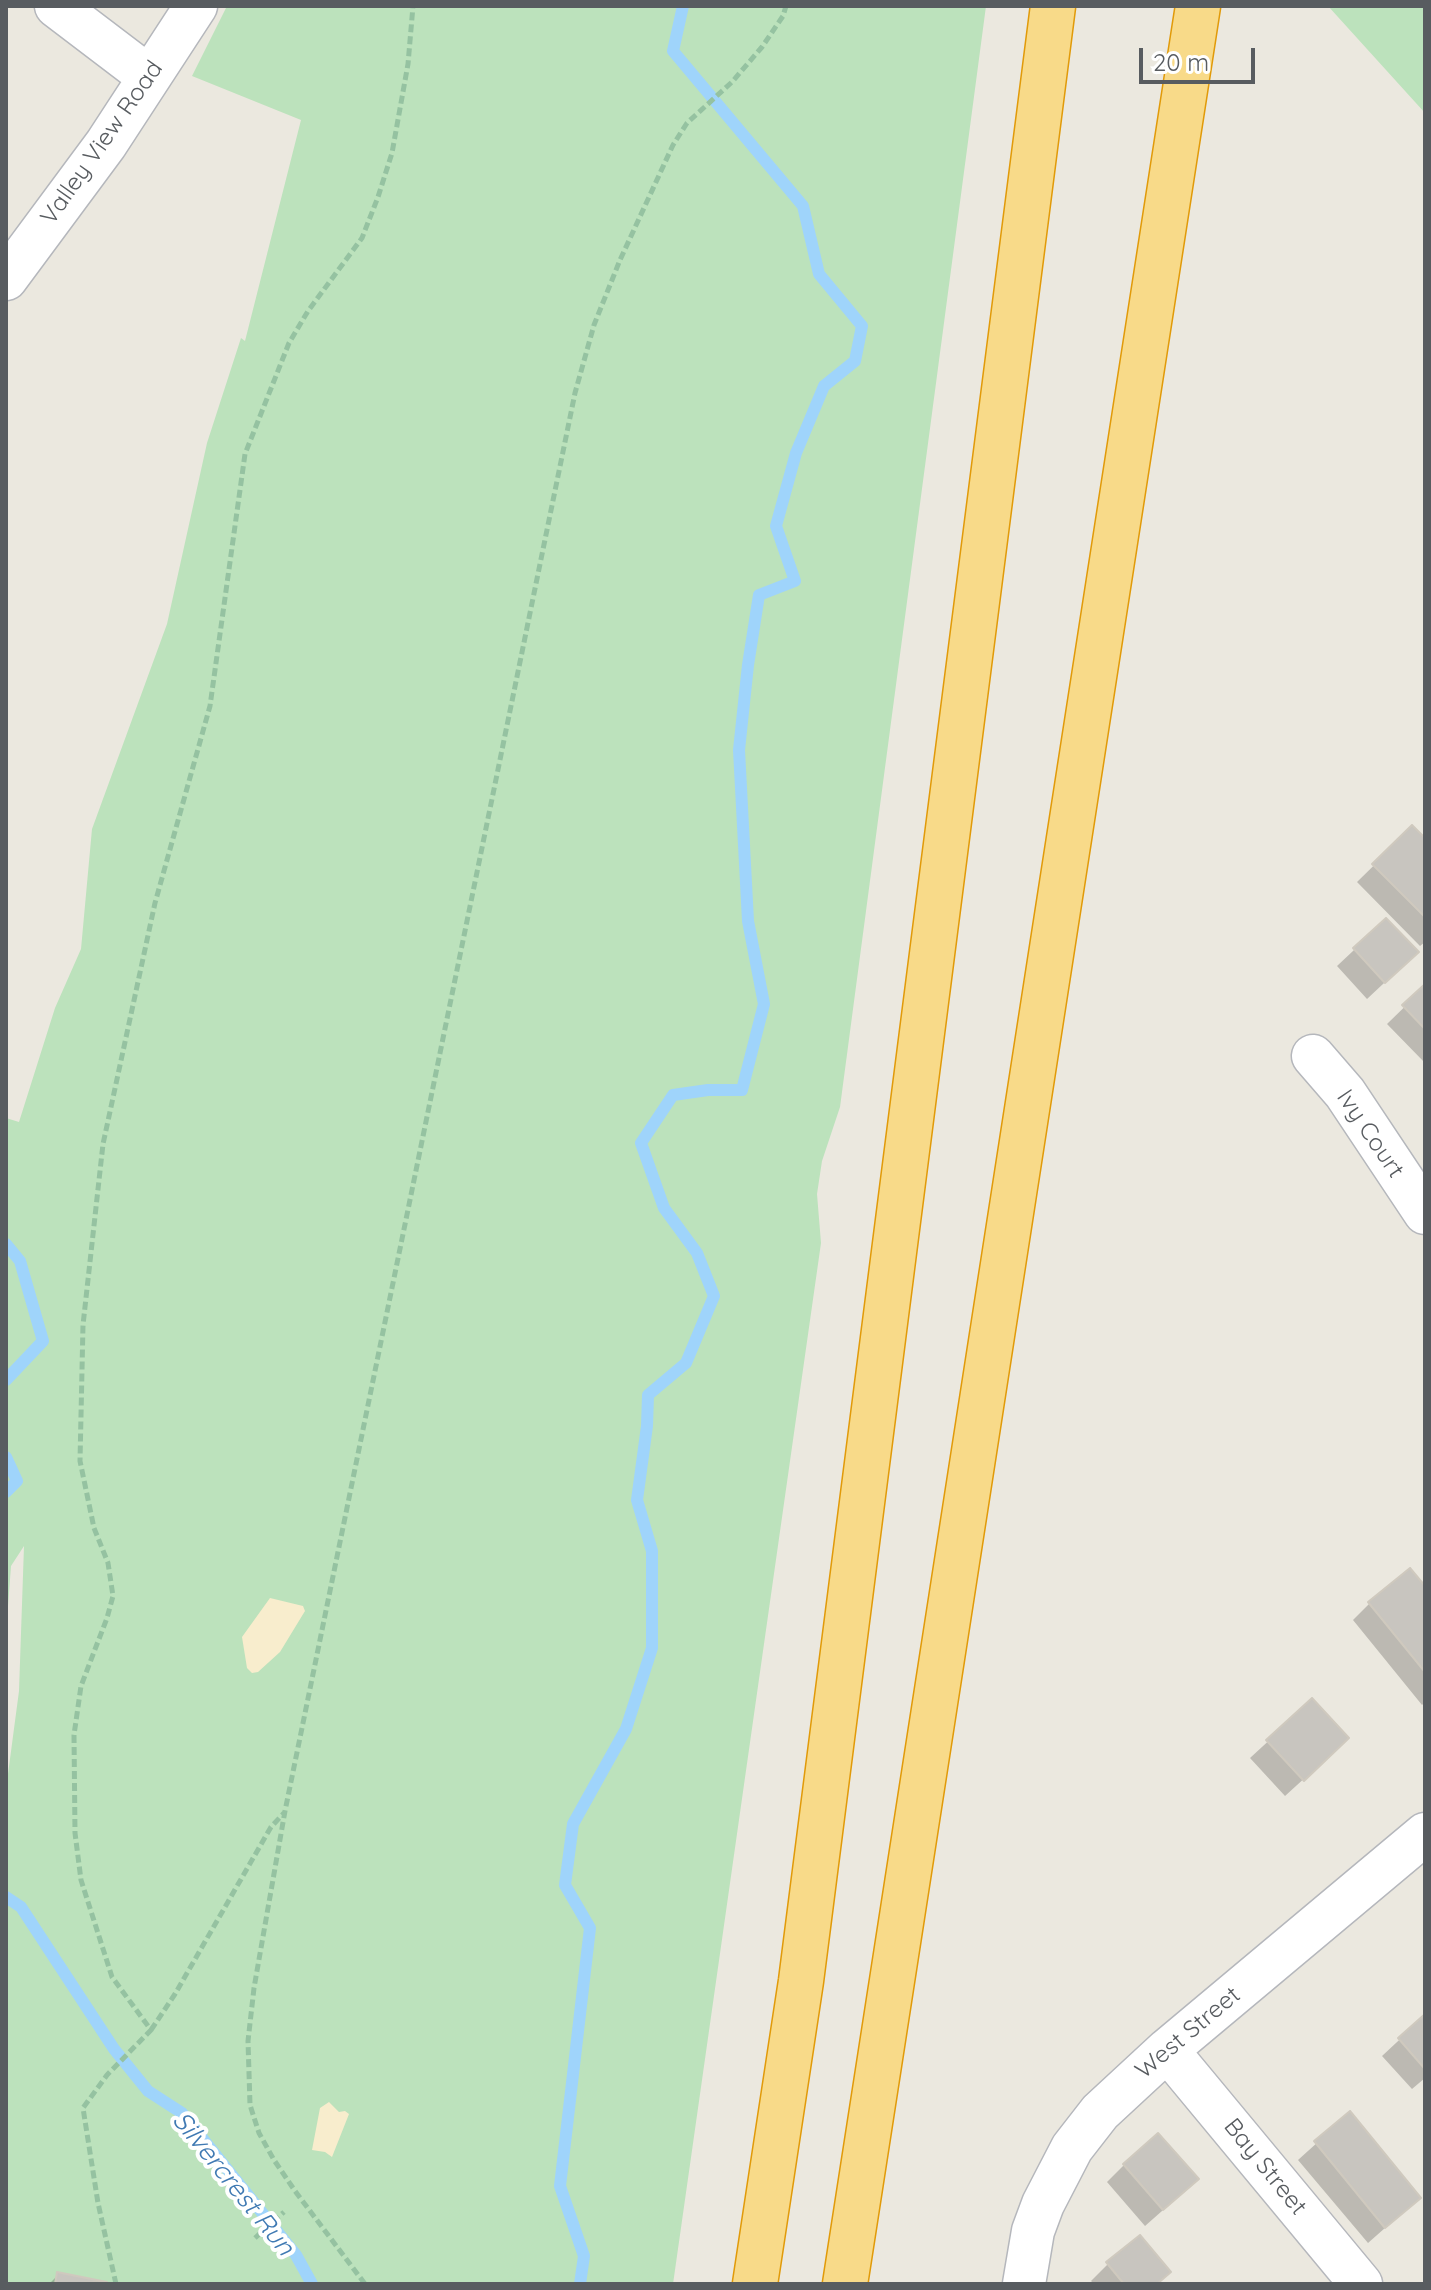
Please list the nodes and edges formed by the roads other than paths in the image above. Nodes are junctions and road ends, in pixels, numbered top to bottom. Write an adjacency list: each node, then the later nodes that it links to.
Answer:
1 (56, 6): 5 (street)
2 (196, 6): 5 (street, Valley View Road)
3 (1053, 6): 11 (highway)
4 (1198, 6): 12 (highway)
5 (148, 76): 6 (street, Valley View Road)
6 (6, 279)
7 (1313, 1056): 8 (street, Ivy Court)
8 (1425, 1213)
9 (1425, 1834): 10 (street, West Street)
10 (1167, 2050): 13 (street, West Street); 14 (street, Bay Street)
11 (755, 2284)
12 (845, 2284)
13 (1024, 2284)
14 (1361, 2284)

